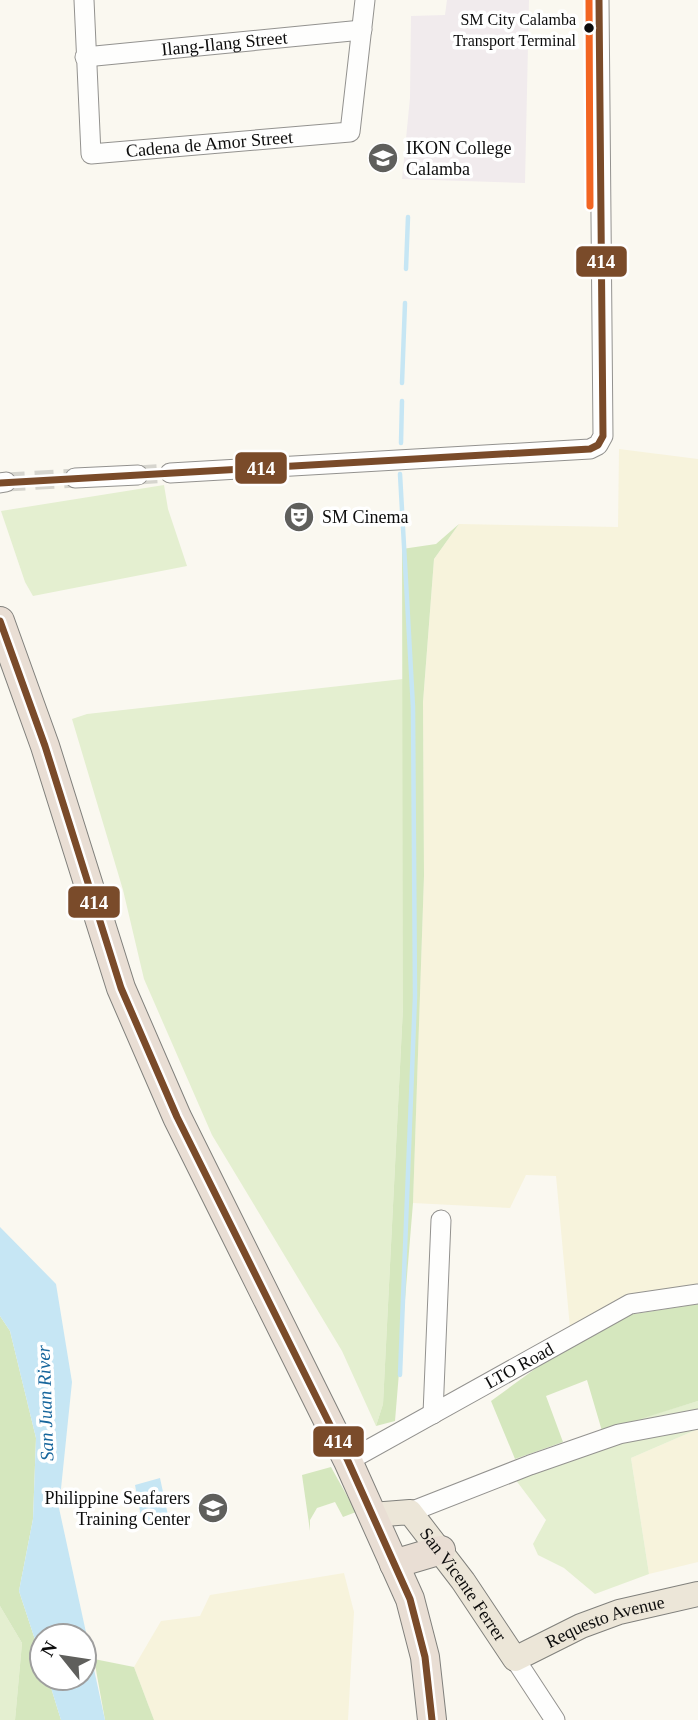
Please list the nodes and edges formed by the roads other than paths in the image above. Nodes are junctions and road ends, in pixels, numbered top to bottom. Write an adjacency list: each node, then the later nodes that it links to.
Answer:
1 (84, 0): 5 (street, Cadena de Amor Street)
2 (365, 0): 4 (street, Cadena de Amor Street)
3 (599, 0): 6 (street)
4 (362, 30): 5 (street, Ilang-Ilang Street); 5 (street, Cadena de Amor Street)
5 (85, 57)
6 (170, 473)
7 (138, 475): 8 (street)
8 (75, 478)
9 (0, 621): 14 (highway)
10 (441, 1220): 12 (street)
11 (698, 1294): 12 (street, LTO Road)
12 (433, 1414): 14 (street, LTO Road)
13 (698, 1419): 15 (street)
14 (348, 1461): 16 (highway)
15 (410, 1512): 16 (main road); 17 (main road, San Vicente Ferrer)
16 (372, 1515): 18 (highway)
17 (441, 1550): 18 (highway); 20 (main road, San Vicente Ferrer)
18 (394, 1564): 21 (highway)
19 (698, 1594): 20 (main road, Requesto Avenue)
20 (515, 1659): 22 (street)
21 (432, 1720)
22 (555, 1720)

